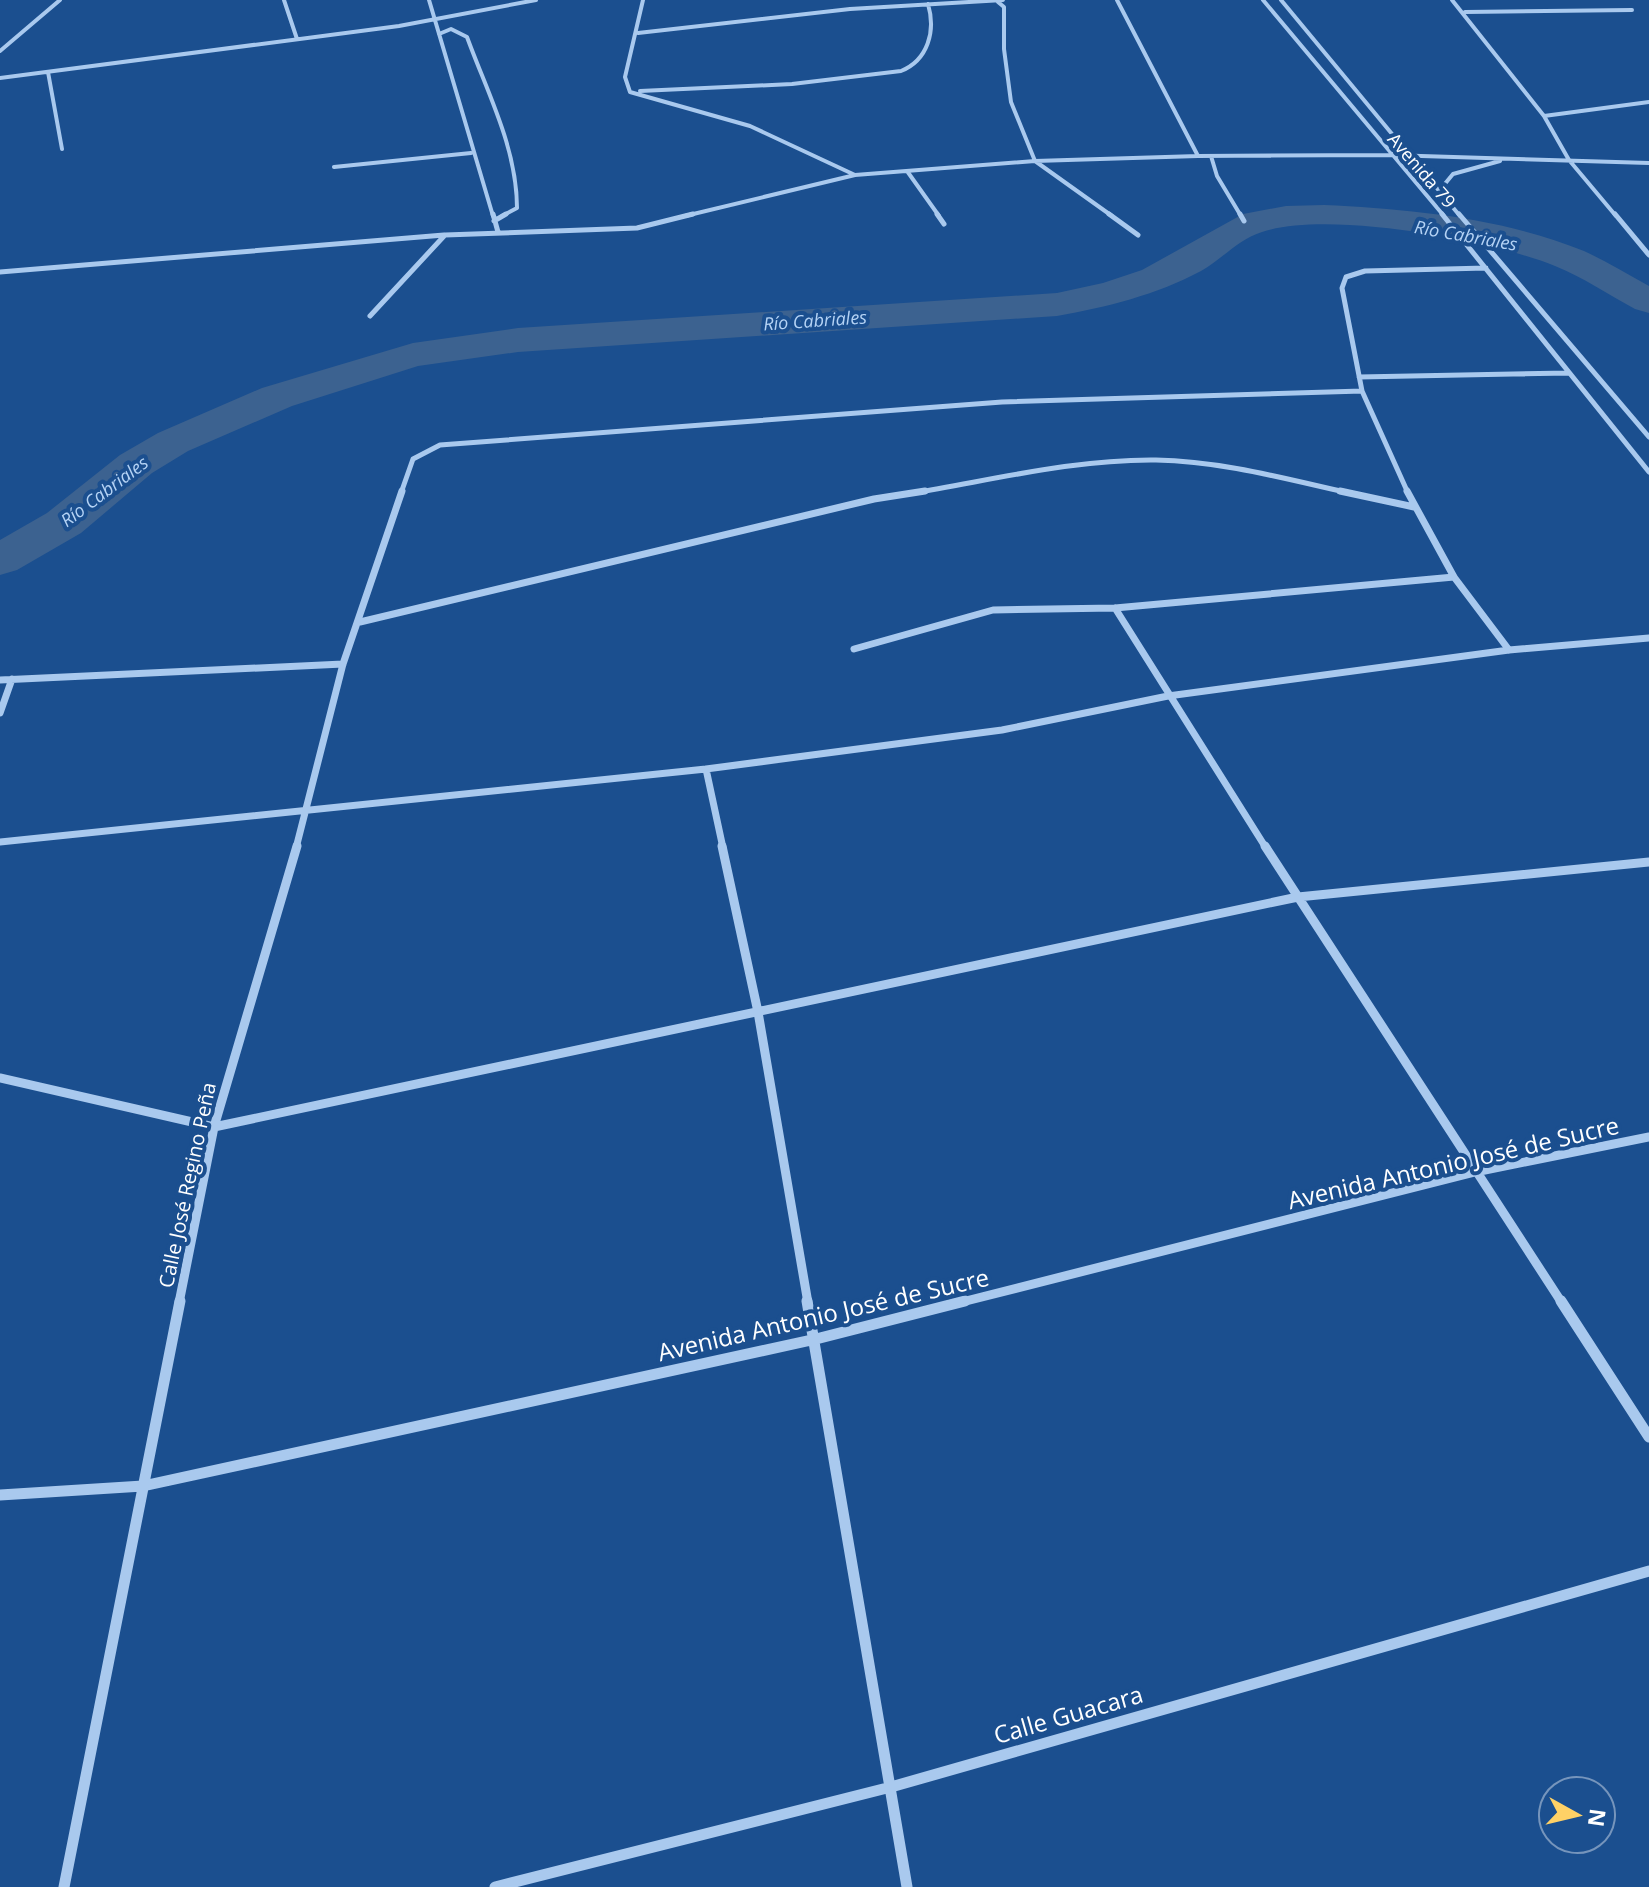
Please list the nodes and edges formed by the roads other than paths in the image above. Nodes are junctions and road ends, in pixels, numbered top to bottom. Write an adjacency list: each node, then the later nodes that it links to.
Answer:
1 (60, 0): 18 (street)
2 (284, 0): 17 (street)
3 (429, 0): 14 (street)
4 (536, 0): 14 (street)
5 (643, 0): 15 (street)
6 (1117, 0): 27 (street)
7 (1263, 0): 26 (street, Avenida 79)
8 (1281, 0): 29 (street, Avenida 79)
9 (1452, 0): 13 (street)
10 (1001, 1): 11 (street); 32 (street)
11 (928, 4): 15 (street); 21 (street)
12 (1632, 10): 13 (street)
13 (1465, 12): 23 (street)
14 (433, 20): 16 (street); 17 (street)
15 (638, 33): 21 (street)
16 (439, 34): 25 (street); 38 (street)
17 (297, 39): 19 (street)
18 (0, 51)
19 (48, 72): 20 (street); 24 (street)
20 (0, 78)
21 (630, 92): 36 (street)
22 (1649, 102): 23 (street)
23 (1544, 116): 31 (street)
24 (62, 149)
25 (471, 153): 34 (street); 38 (street)
26 (1389, 155): 28 (street); 29 (street); 45 (street, Avenida 79)
27 (1198, 156): 28 (street); 32 (street)
28 (1211, 156): 39 (street)
29 (1410, 156): 30 (street); 37 (street, Avenida 79)
30 (1517, 158): 31 (street); 37 (street)
31 (1569, 160): 33 (street); 44 (street)
32 (1035, 161): 35 (street); 43 (street)
33 (1649, 163)
34 (334, 167)
35 (907, 171): 36 (street); 40 (street)
36 (855, 175): 41 (street)
37 (1439, 191): 51 (street, Avenida 79)
38 (494, 221): 41 (street)
39 (1244, 221)
40 (944, 224)
41 (498, 232): 42 (street)
42 (445, 235): 46 (street); 47 (street)
43 (1138, 235)
44 (1649, 255)
45 (1486, 268): 48 (street, Avenida 79); 49 (street)
46 (0, 272)
47 (370, 316)
48 (1569, 373): 49 (street); 52 (street, Avenida 79)
49 (1359, 377): 50 (street)
50 (1362, 391): 53 (street); 56 (street, Calle José Regino Peña)
51 (1649, 437)
52 (1649, 472)
53 (1414, 507): 54 (street); 56 (street)
54 (1454, 577): 55 (street); 59 (street)
55 (1115, 608): 58 (street); 63 (street)
56 (360, 622): 60 (street, Calle José Regino Peña)
57 (1649, 638): 59 (street)
58 (854, 649)
59 (1509, 650): 63 (street)
60 (343, 664): 61 (street); 66 (street, Calle José Regino Peña)
61 (12, 679): 62 (street); 64 (street)
62 (0, 680)
63 (1168, 696): 65 (street); 69 (street)
64 (0, 713)
65 (706, 769): 66 (street); 70 (street)
66 (307, 810): 67 (street); 72 (street, Calle José Regino Peña)
67 (0, 842)
68 (1649, 862): 69 (street)
69 (1298, 897): 70 (street); 74 (street)
70 (758, 1012): 72 (street); 75 (street)
71 (0, 1078): 72 (street)
72 (214, 1127): 77 (street, Calle José Regino Peña)
73 (1649, 1137): 74 (street, Avenida Antonio José de Sucre)
74 (1475, 1172): 75 (street, Avenida Antonio José de Sucre); 76 (street)
75 (816, 1339): 77 (street, Avenida Antonio José de Sucre); 80 (street)
76 (1649, 1437)
77 (143, 1486): 78 (street, Avenida Antonio José de Sucre); 81 (street, Calle José Regino Peña)
78 (0, 1495)
79 (1649, 1571): 80 (street, Calle Guacara)
80 (891, 1787): 82 (street, Calle Guacara); 83 (street)
81 (64, 1887)
82 (495, 1887)
83 (907, 1887)

